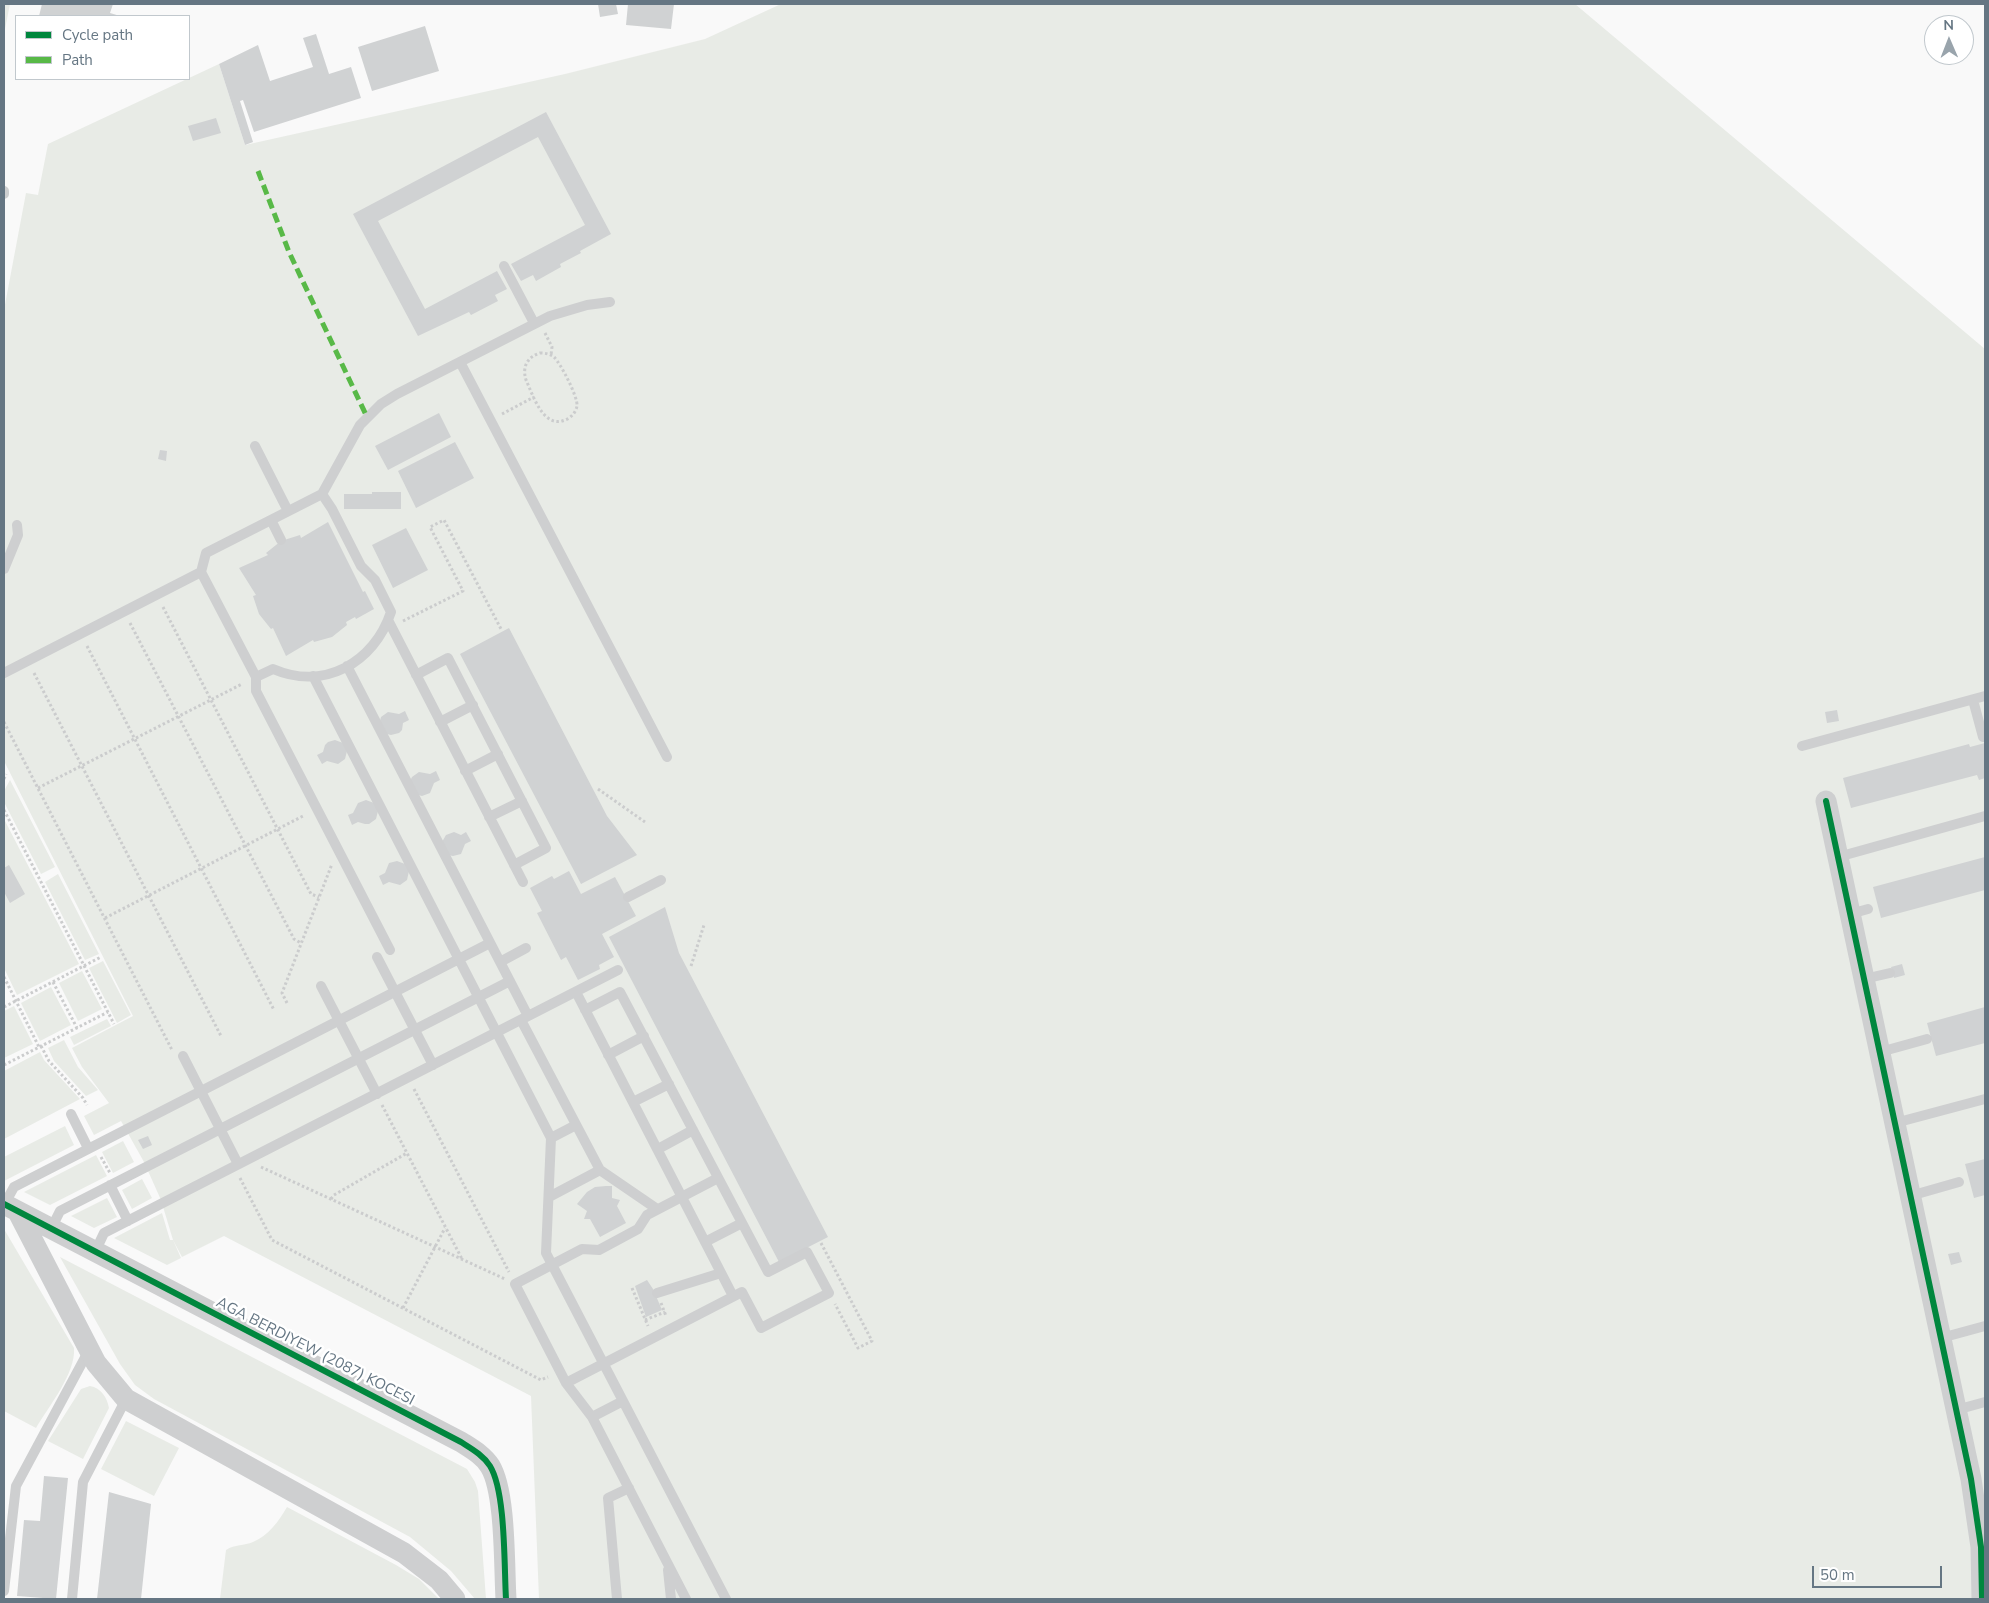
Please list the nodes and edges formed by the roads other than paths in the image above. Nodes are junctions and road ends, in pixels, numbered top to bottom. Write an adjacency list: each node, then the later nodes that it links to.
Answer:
1 (504, 266): 3 (lane)
2 (610, 302): 3 (lane)
3 (536, 322): 4 (lane)
4 (460, 362): 6 (lane); 26 (lane)
5 (255, 446): 7 (lane)
6 (322, 494): 7 (lane); 13 (lane)
7 (288, 511): 8 (lane)
8 (271, 520): 10 (lane); 12 (lane)
9 (17, 525): 11 (lane)
10 (281, 540)
11 (4, 569)
12 (202, 572): 15 (lane); 18 (lane)
13 (390, 624): 14 (lane); 16 (lane)
14 (347, 666): 17 (lane); 37 (lane)
15 (4, 673)
16 (416, 674): 21 (lane); 22 (lane)
17 (313, 676): 18 (lane); 41 (lane)
18 (256, 677): 39 (lane)
19 (1985, 696): 20 (lane)
20 (1973, 700): 23 (lane); 24 (lane)
21 (473, 705): 22 (lane); 25 (lane)
22 (440, 722): 27 (lane)
23 (1983, 737)
24 (1802, 746)
25 (498, 754): 27 (lane); 28 (lane)
26 (667, 757)
27 (465, 771): 31 (lane)
28 (522, 801): 31 (lane); 33 (lane)
29 (1826, 801): 32 (street)
30 (1985, 816): 32 (lane)
31 (489, 817): 33 (lane)
32 (1838, 857): 45 (street)
33 (514, 865): 35 (lane)
34 (661, 880): 36 (lane)
35 (523, 882)
36 (628, 897)
37 (490, 943): 41 (lane); 42 (lane)
38 (526, 948): 42 (lane)
39 (390, 950)
40 (377, 957): 48 (lane)
41 (459, 959): 48 (lane); 50 (lane)
42 (500, 962): 46 (lane)
43 (618, 970): 49 (lane)
44 (1890, 973): 45 (lane)
45 (1864, 980): 58 (street)
46 (510, 981): 50 (lane); 52 (lane)
47 (321, 986): 53 (lane)
48 (395, 992): 53 (lane); 54 (lane)
49 (576, 992): 51 (lane); 52 (lane)
50 (478, 997): 54 (lane); 55 (lane)
51 (585, 1010): 56 (lane); 60 (lane)
52 (524, 1018): 55 (lane); 70 (lane)
53 (339, 1020): 61 (lane); 64 (lane)
54 (415, 1029): 61 (lane); 62 (lane)
55 (497, 1032): 62 (lane); 73 (lane)
56 (644, 1036): 60 (lane); 63 (lane)
57 (1927, 1039): 58 (lane)
58 (1880, 1052): 69 (street)
59 (178, 1054): 64 (lane)
60 (608, 1055): 67 (lane)
61 (358, 1058): 65 (lane); 71 (lane)
62 (433, 1065): 65 (lane)
63 (669, 1084): 67 (lane); 72 (lane)
64 (201, 1091): 71 (lane); 74 (lane)
65 (377, 1094): 76 (lane)
66 (1985, 1100): 69 (lane)
67 (633, 1102): 75 (lane)
68 (71, 1114): 74 (lane)
69 (1895, 1123): 81 (street)
70 (576, 1125): 73 (lane); 77 (lane)
71 (220, 1129): 76 (lane); 80 (lane)
72 (693, 1130): 75 (lane); 78 (lane)
73 (552, 1138): 82 (lane)
74 (92, 1147): 84 (lane)
75 (658, 1149): 83 (lane)
76 (236, 1166): 86 (lane)
77 (600, 1170): 82 (lane); 85 (lane)
78 (718, 1178): 83 (lane); 87 (lane)
79 (1959, 1182): 81 (lane)
80 (112, 1184): 86 (lane); 88 (lane)
81 (1910, 1196): 96 (street)
82 (549, 1197): 91 (lane)
83 (681, 1197): 85 (lane); 89 (lane)
84 (9, 1207): 88 (street, AGA BERDIYEW (2087) KOCESI); 97 (street)
85 (657, 1210): 91 (lane)
86 (128, 1221): 90 (lane)
87 (742, 1223): 89 (lane); 94 (lane)
88 (51, 1229): 90 (street, AGA BERDIYEW (2087) KOCESI)
89 (705, 1242): 92 (lane)
90 (95, 1252): 110 (street, AGA BERDIYEW (2087) KOCESI)
91 (552, 1264): 98 (lane); 99 (lane)
92 (721, 1273): 93 (lane); 94 (lane)
93 (657, 1293)
94 (734, 1296): 98 (lane)
95 (1985, 1326): 96 (lane)
96 (1941, 1338): 103 (street)
97 (89, 1350): 100 (street); 107 (lane)
98 (604, 1364): 99 (lane); 101 (lane)
99 (566, 1383): 104 (lane)
100 (126, 1399): 108 (lane); 109 (street)
101 (623, 1401): 104 (lane); 114 (lane)
102 (1985, 1402): 103 (lane)
103 (1956, 1410): 115 (street)
104 (592, 1417): 105 (lane)
105 (629, 1488): 106 (lane); 111 (lane)
106 (668, 1564): 112 (lane); 113 (lane)
107 (4, 1590)
108 (72, 1599)
109 (454, 1599)
110 (506, 1599)
111 (618, 1599)
112 (671, 1599)
113 (686, 1599)
114 (726, 1599)
115 (1982, 1599)

